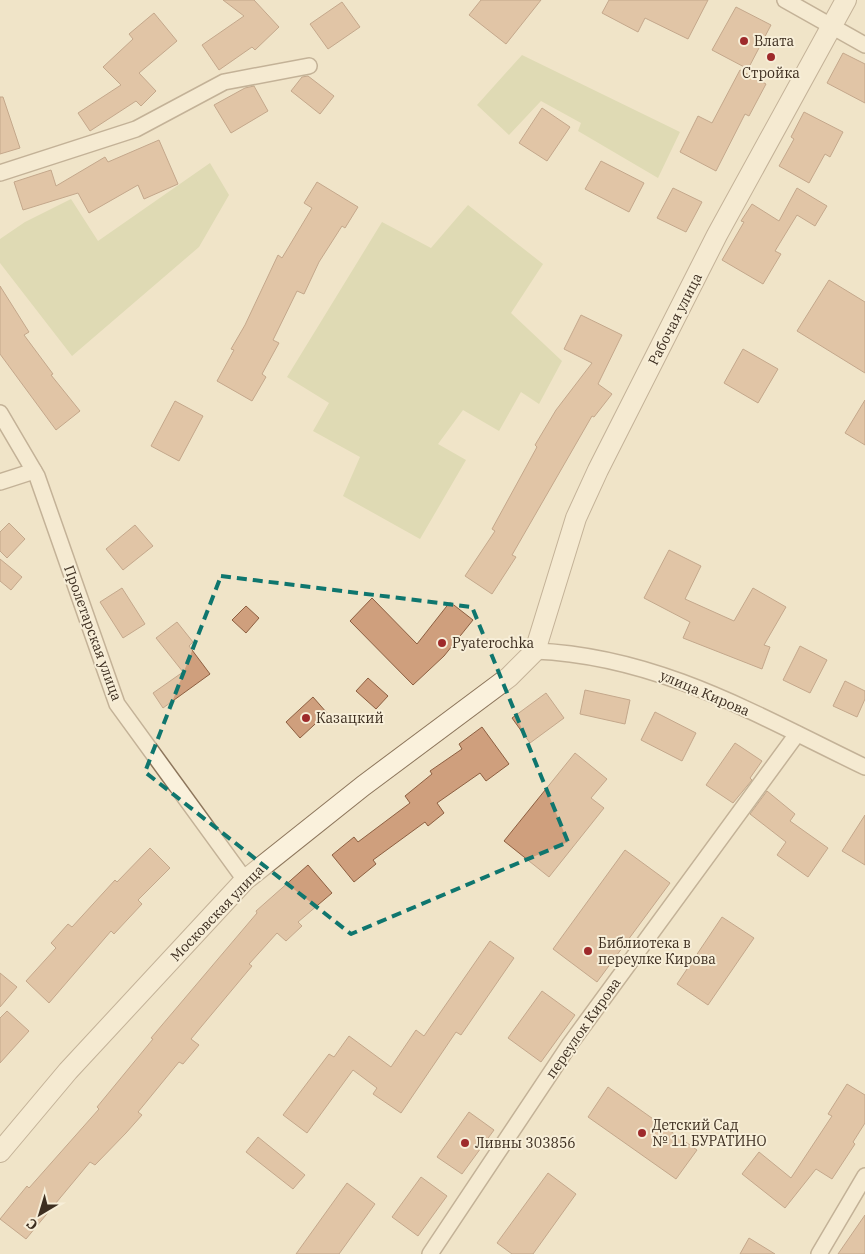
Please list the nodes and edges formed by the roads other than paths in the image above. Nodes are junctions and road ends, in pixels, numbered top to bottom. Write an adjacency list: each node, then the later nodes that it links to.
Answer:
1 (785, 0): 3 (street)
2 (846, 0): 3 (street, Рабочая улица)
3 (832, 26): 4 (street); 10 (street, Рабочая улица)
4 (865, 45)
5 (309, 66): 6 (street)
6 (0, 173)
7 (0, 413): 8 (street, Пролетарская улица)
8 (34, 472): 9 (street); 13 (street, Пролетарская улица)
9 (0, 482)
10 (535, 651): 11 (street, улица Кирова); 13 (street, Московская улица)
11 (796, 734): 12 (street, улица Кирова); 16 (street, переулок Кирова)
12 (865, 767)
13 (245, 880): 14 (street, Московская улица)
14 (0, 1152)
15 (865, 1176): 17 (street)
16 (430, 1254)
17 (819, 1254)

